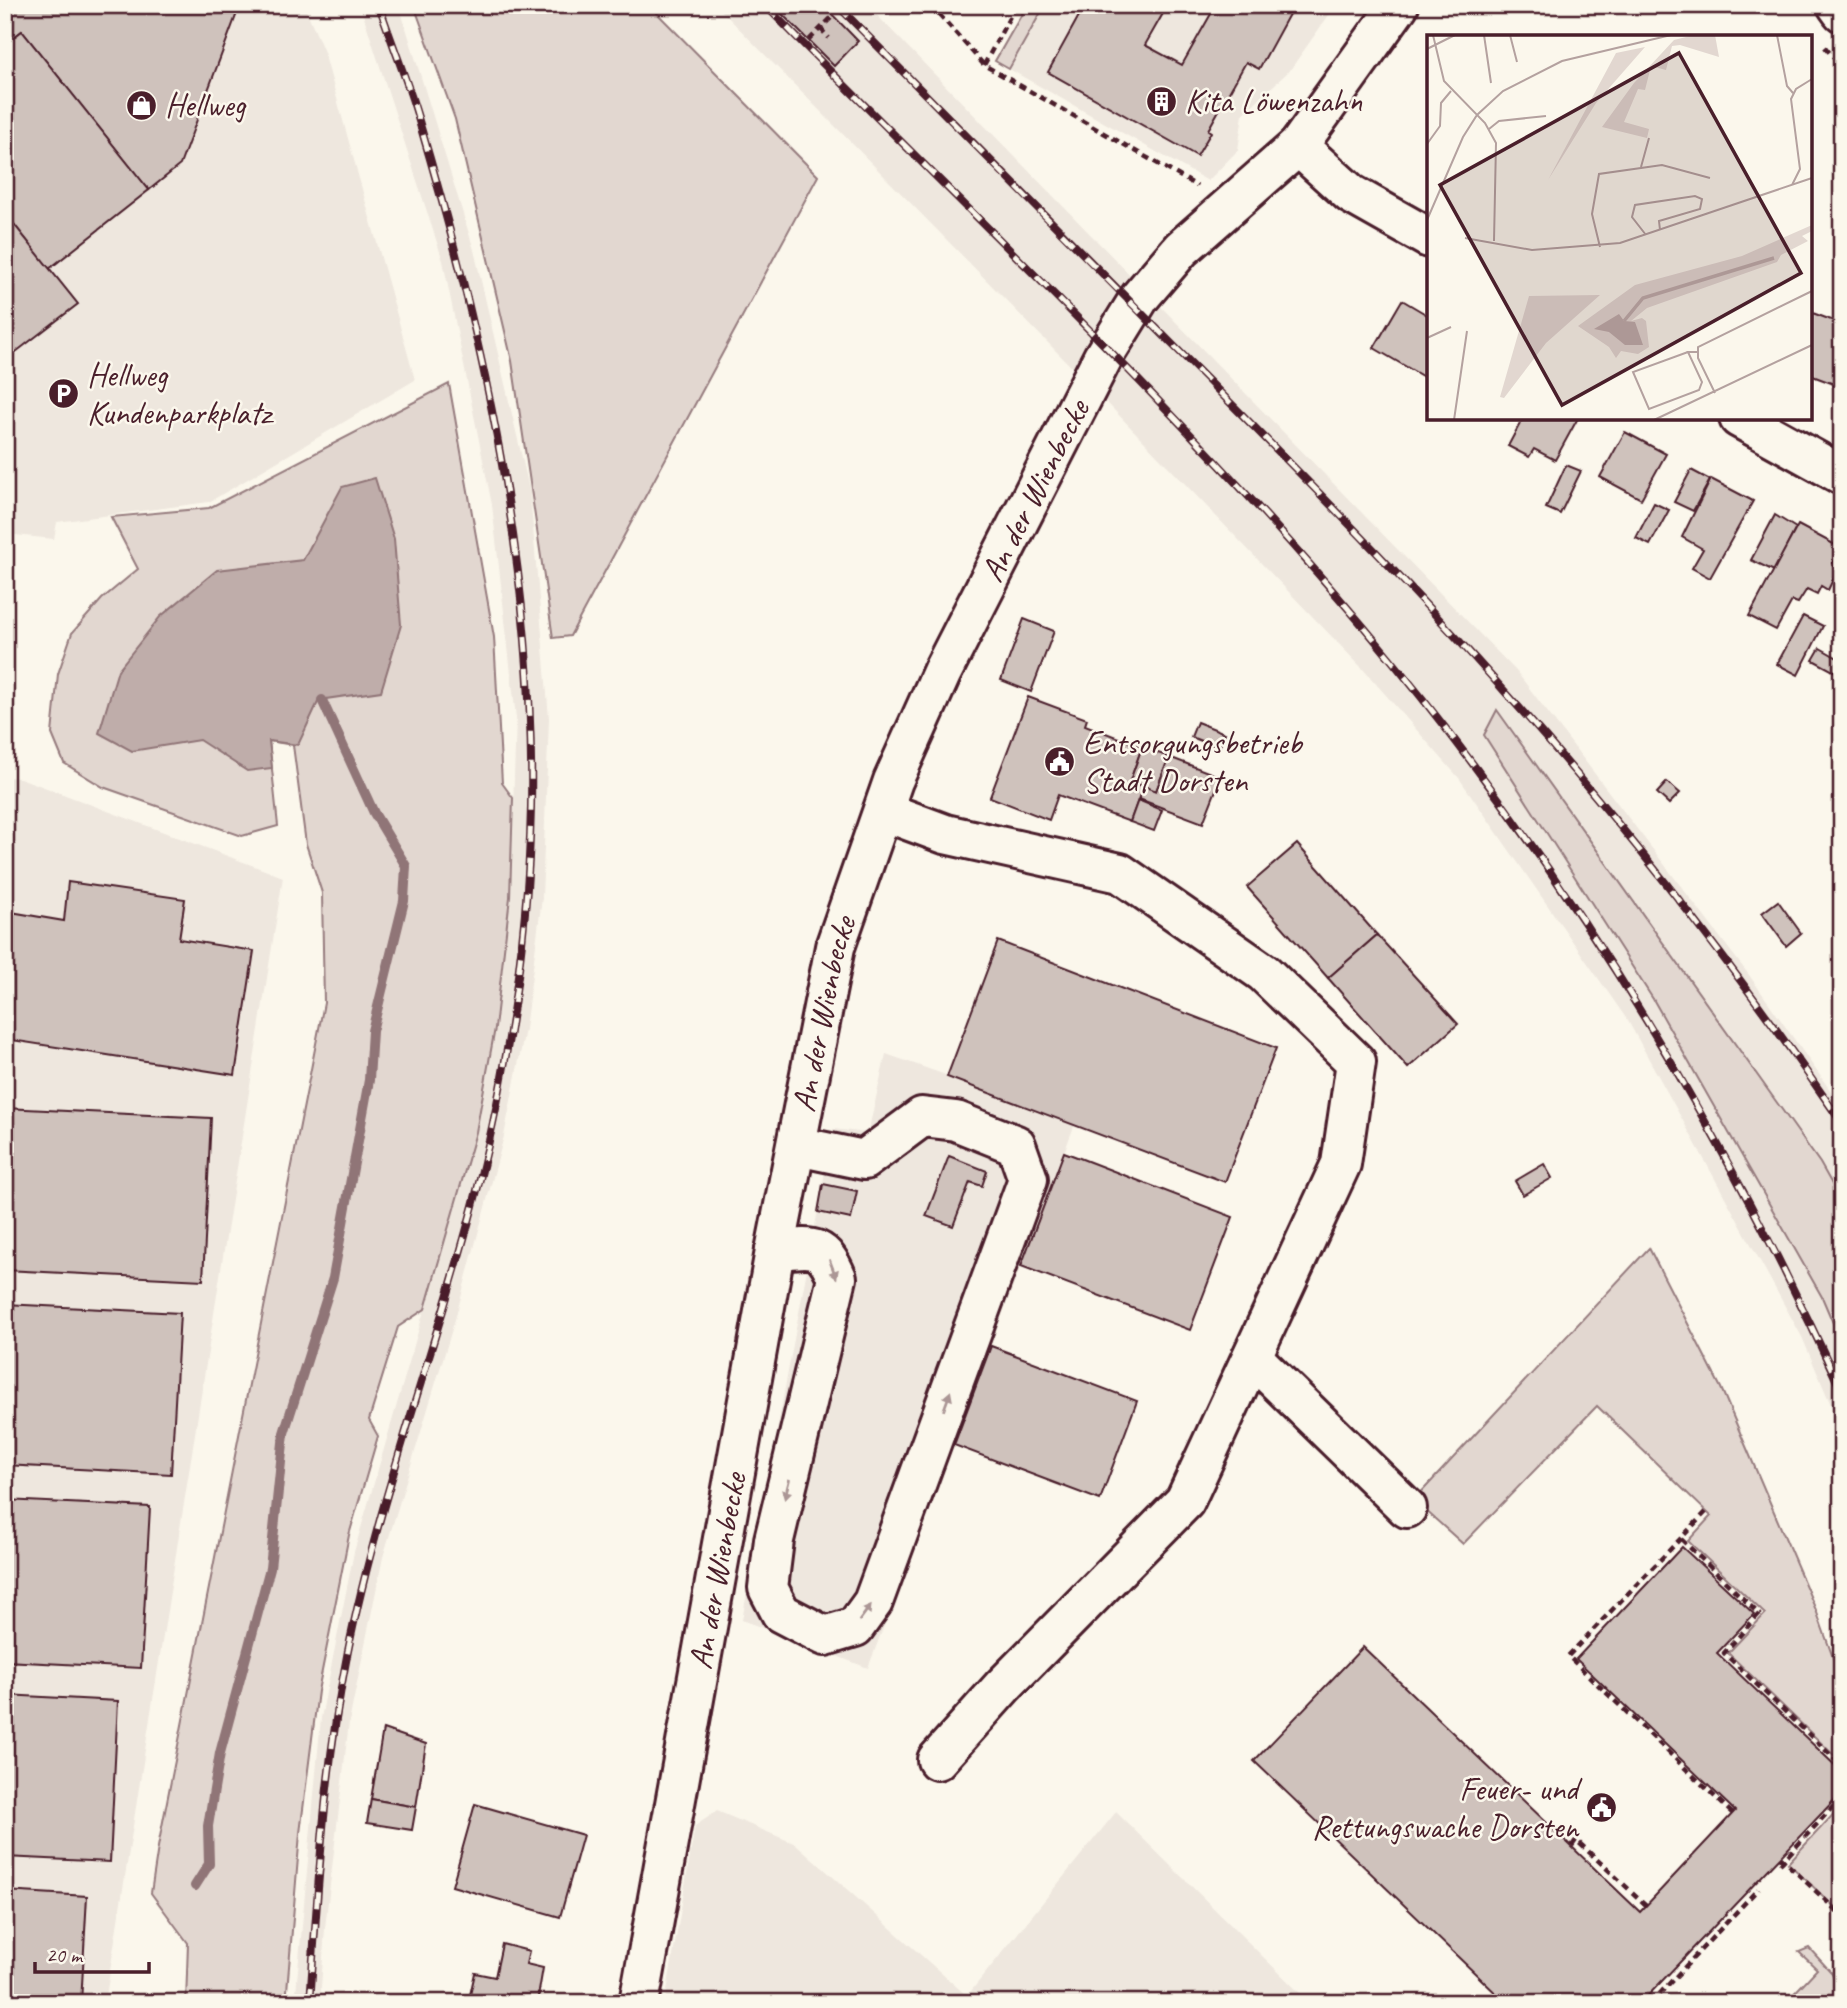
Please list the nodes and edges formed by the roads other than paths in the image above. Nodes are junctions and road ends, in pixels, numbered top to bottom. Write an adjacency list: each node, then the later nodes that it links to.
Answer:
1 (1399, 5): 4 (street, An der Wienbecke)
2 (1836, 5): 3 (street)
3 (1842, 12)
4 (1298, 146): 5 (street); 8 (street, An der Wienbecke)
5 (1427, 237)
6 (1743, 420): 7 (street)
7 (1842, 475)
8 (883, 811): 9 (street, An der Wienbecke); 11 (street)
9 (797, 1146): 10 (street, An der Wienbecke); 10 (street, one-way to 9)
10 (775, 1251): 14 (street, An der Wienbecke)
11 (1252, 1357): 12 (street); 13 (street)
12 (1407, 1508)
13 (937, 1760)
14 (639, 2003)

